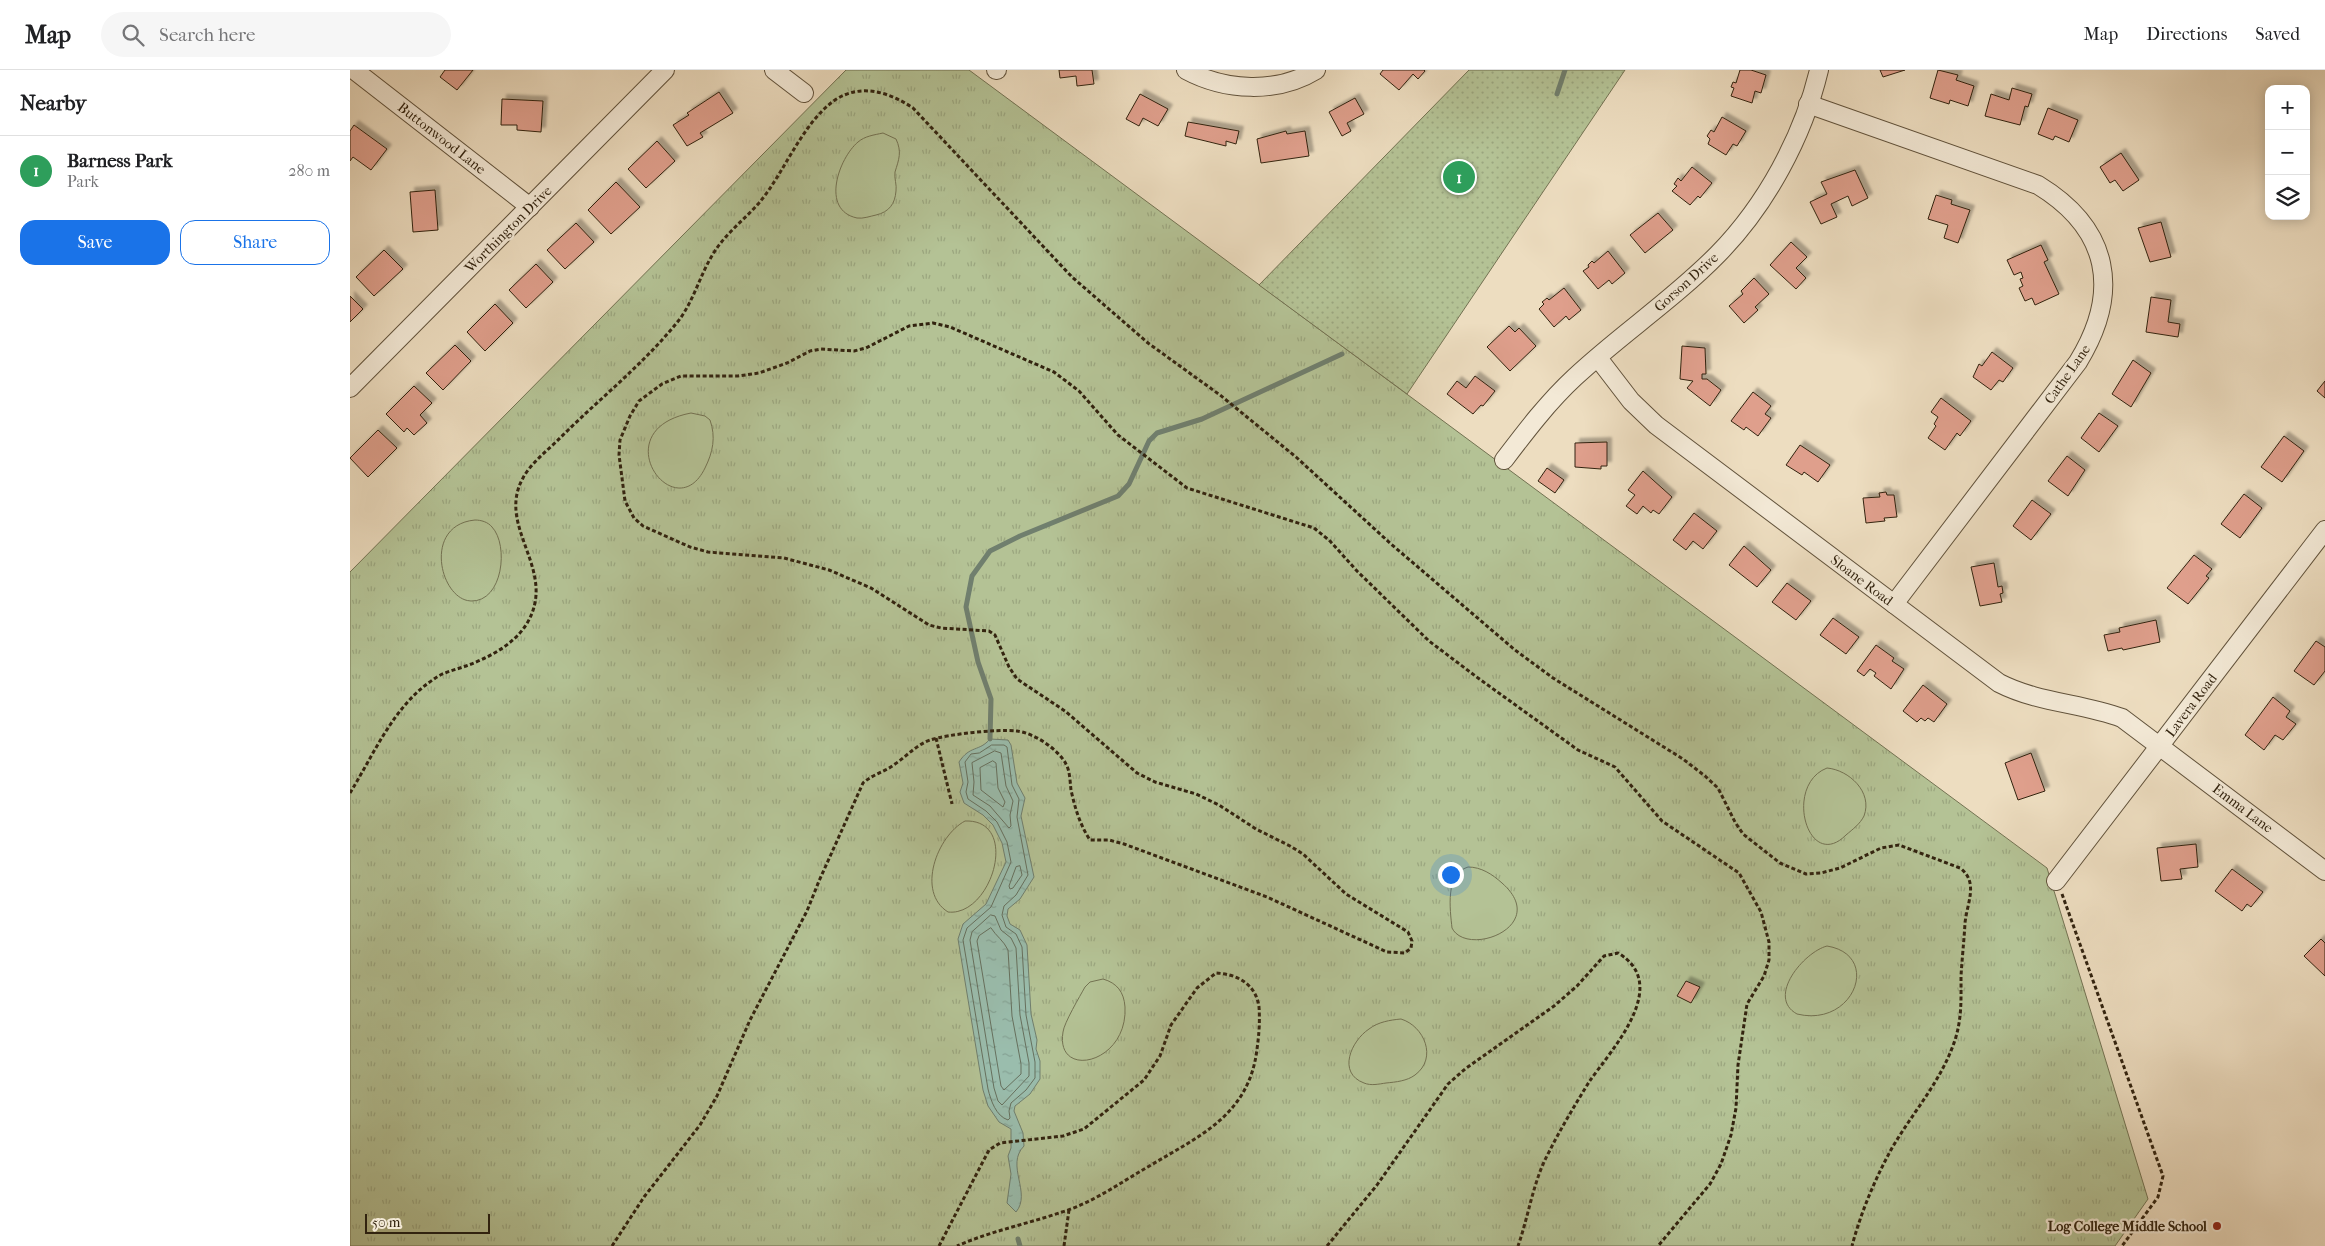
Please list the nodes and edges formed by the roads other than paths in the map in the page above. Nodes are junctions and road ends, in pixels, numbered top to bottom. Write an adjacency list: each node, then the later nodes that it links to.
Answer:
1 (354, 70): 9 (street, Buttonwood Lane)
2 (665, 70): 9 (street, Worthington Drive)
3 (774, 70): 7 (street)
4 (1186, 70): 5 (street)
5 (1316, 70)
6 (1819, 70): 8 (street, Gorson Drive)
7 (804, 93)
8 (1808, 104): 10 (street, Gorson Drive); 14 (street, Cathe Lane)
9 (530, 206): 11 (street, Worthington Drive)
10 (1598, 358): 12 (street, Gorson Drive); 14 (street, Sloane Road)
11 (350, 388)
12 (1504, 460)
13 (2325, 530): 15 (street, Lavera Road)
14 (1894, 604): 15 (street, Sloane Road)
15 (2160, 746): 16 (street, Emma Lane); 17 (street, Lavera Road)
16 (2325, 871)
17 (2056, 880)

